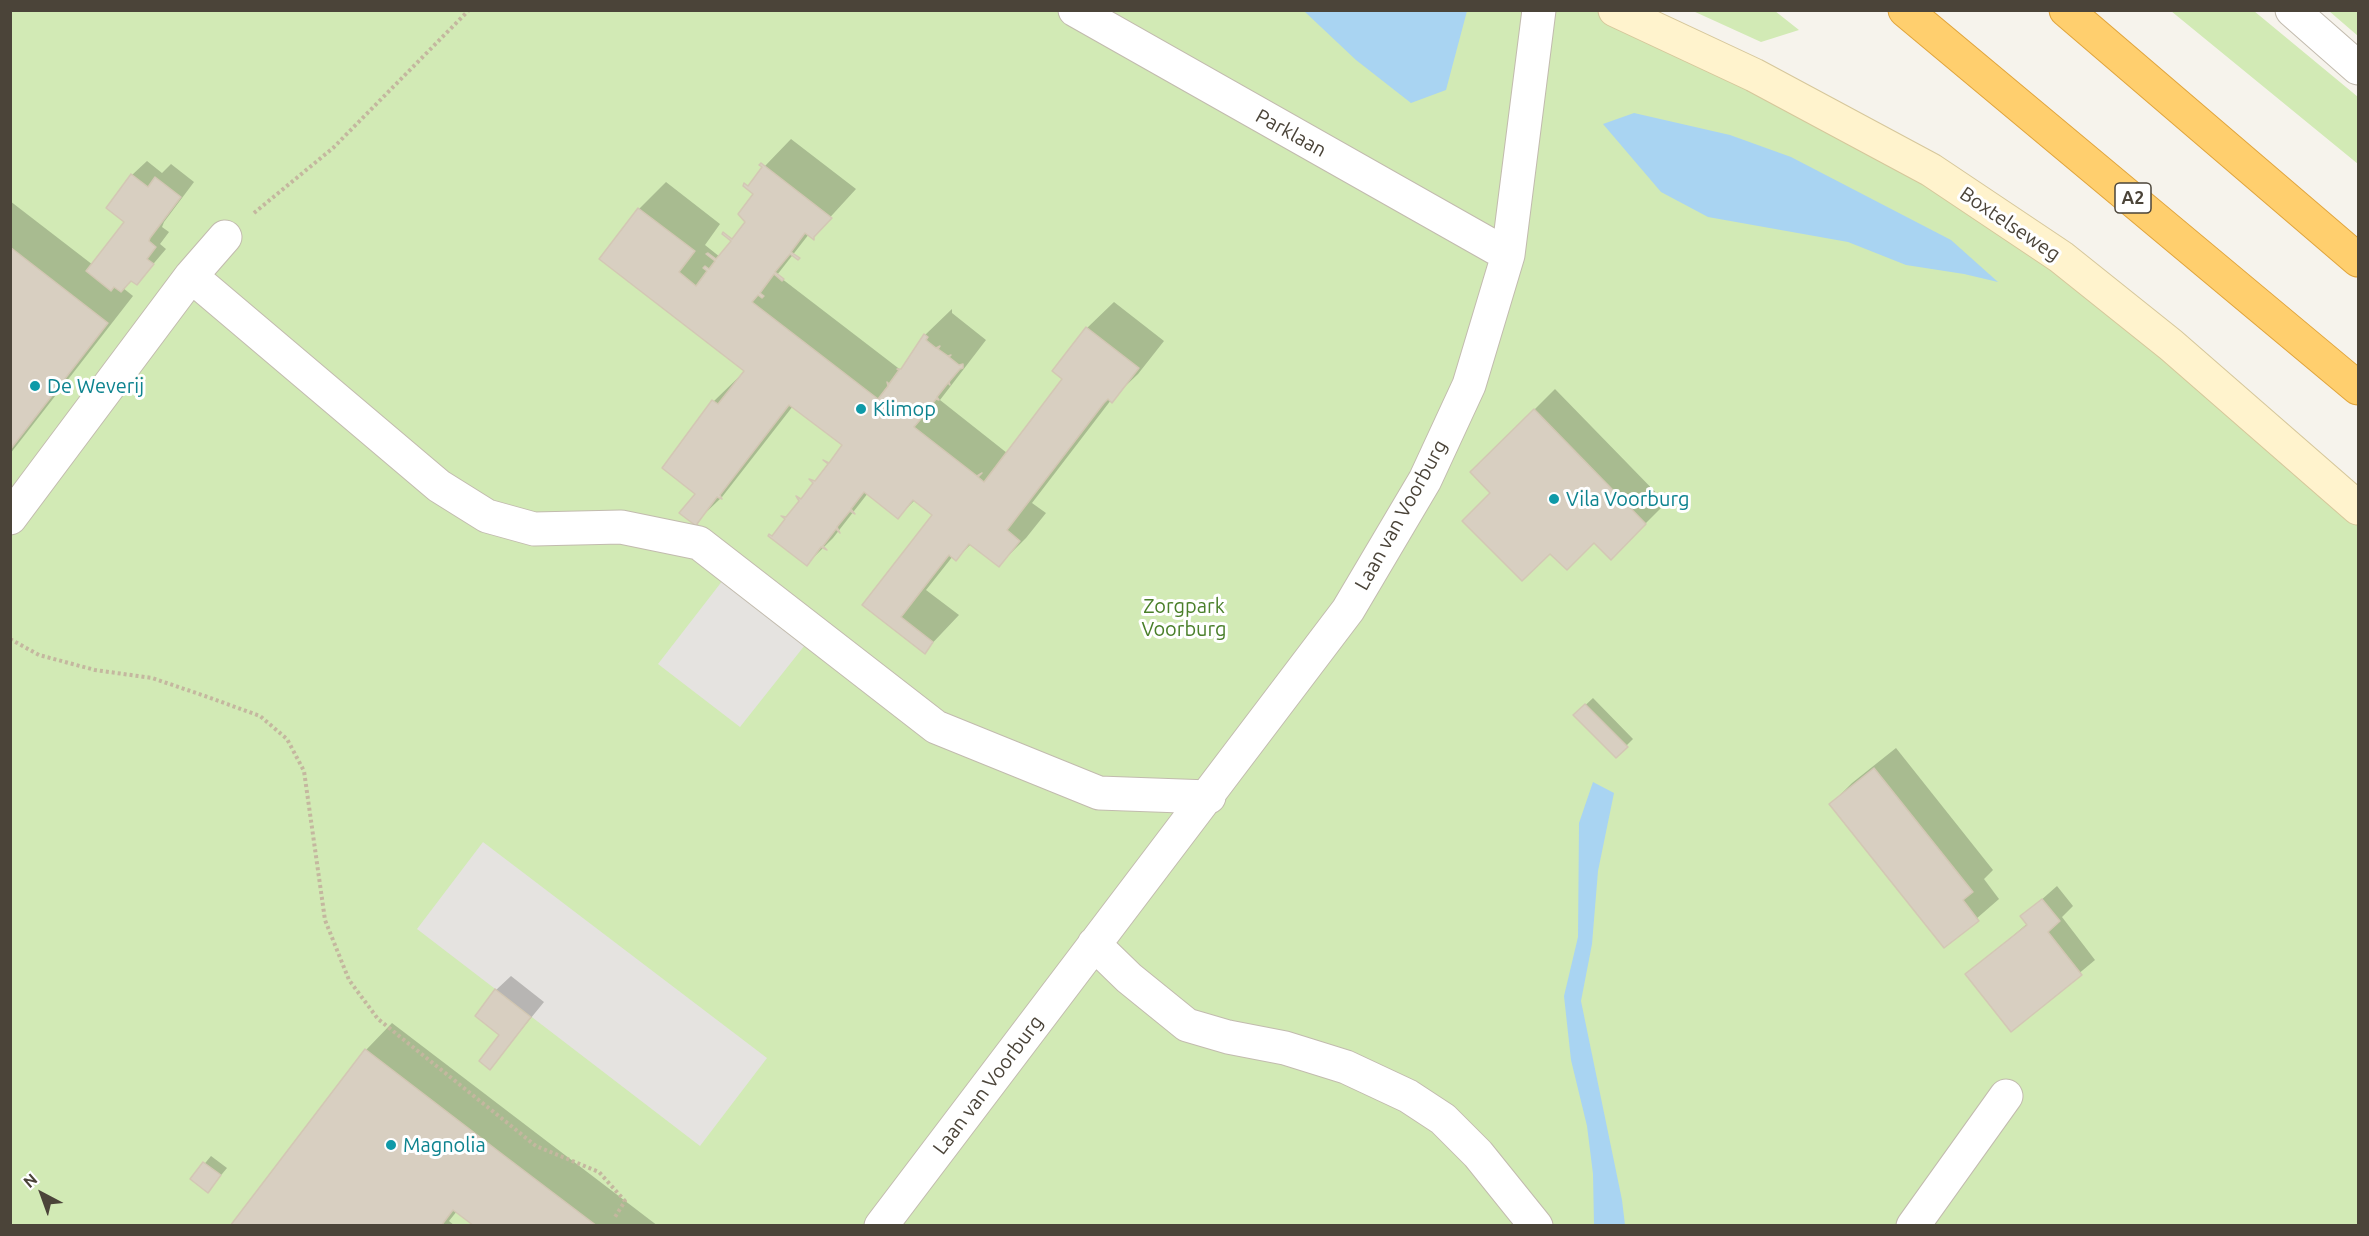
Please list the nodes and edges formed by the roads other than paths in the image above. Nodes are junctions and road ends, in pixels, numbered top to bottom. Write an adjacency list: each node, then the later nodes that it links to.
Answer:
1 (1075, 10): 9 (street, Parklaan)
2 (1539, 10): 9 (street, Laan van Voorburg)
3 (1615, 10): 13 (street, Boxtelseweg)
4 (1905, 10): 12 (highway, A2)
5 (2066, 10): 10 (highway)
6 (2292, 10): 7 (street)
7 (2358, 68)
8 (225, 237): 11 (street)
9 (1508, 255): 15 (street, Laan van Voorburg)
10 (2358, 261)
11 (191, 276): 14 (street); 15 (street)
12 (2358, 388)
13 (2358, 508)
14 (10, 519)
15 (1209, 798): 16 (street, Laan van Voorburg)
16 (1094, 944): 18 (street, Laan van Voorburg); 19 (street)
17 (2006, 1096): 20 (street)
18 (881, 1226)
19 (1536, 1226)
20 (1913, 1226)

